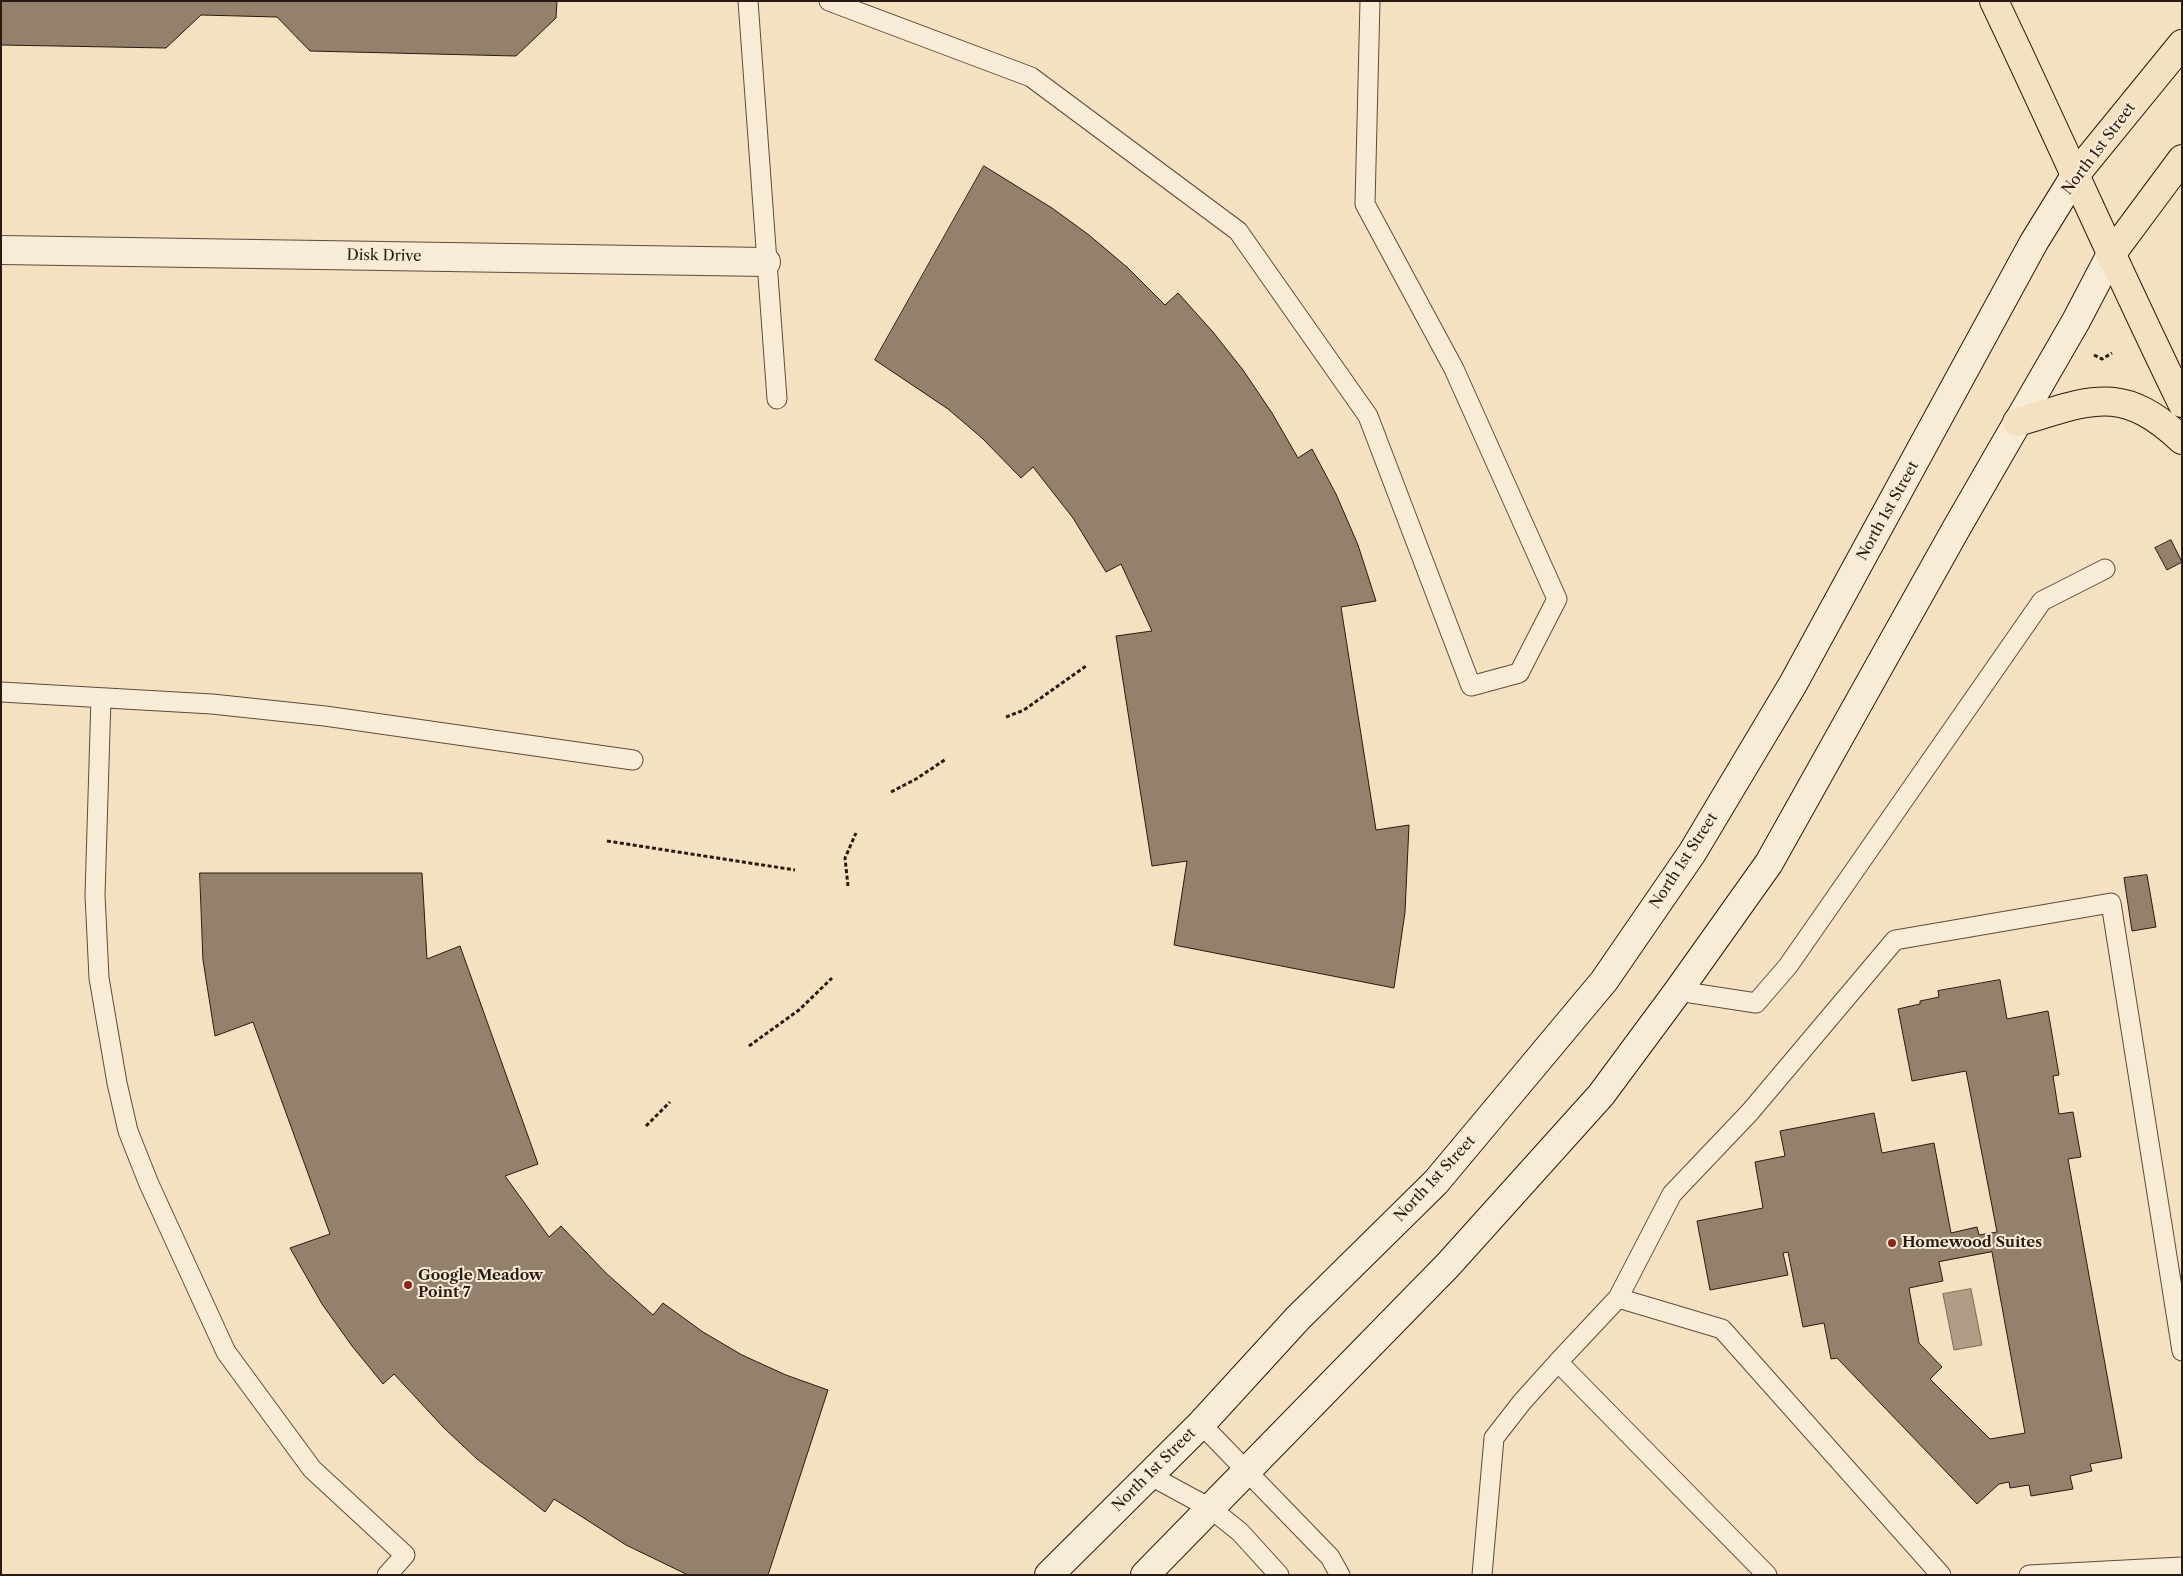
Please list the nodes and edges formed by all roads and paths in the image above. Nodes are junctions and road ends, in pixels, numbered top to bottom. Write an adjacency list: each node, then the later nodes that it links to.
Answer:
1 (748, 1): 10 (lane)
2 (829, 1): 3 (lane)
3 (1370, 1)
4 (1994, 1): 7 (main road)
5 (2182, 44): 7 (main road, North 1st Street)
6 (2182, 159): 9 (main road)
7 (2076, 174): 9 (main road); 37 (main road, North 1st Street)
8 (1, 250): 10 (main road, Disk Drive)
9 (2110, 256): 14 (main road); 15 (main road)
10 (766, 262): 13 (lane)
11 (2091, 353): 12 (path)
12 (2112, 353)
13 (777, 399)
14 (2182, 403)
15 (2017, 422): 16 (main road); 30 (main road)
16 (2182, 440)
17 (2105, 569): 30 (lane)
18 (1086, 666): 21 (path)
19 (1, 692): 20 (lane)
20 (100, 698): 23 (lane); 42 (lane)
21 (1006, 718)
22 (946, 759): 24 (path)
23 (633, 760)
24 (891, 792)
25 (856, 832): 28 (path)
26 (607, 841): 27 (path)
27 (795, 870)
28 (848, 886)
29 (832, 978): 31 (path)
30 (1678, 991): 38 (main road)
31 (749, 1046)
32 (670, 1102): 33 (path)
33 (646, 1126)
34 (1618, 1298): 35 (lane); 36 (lane); 49 (lane)
35 (2182, 1351)
36 (1558, 1362): 47 (lane); 48 (lane)
37 (1200, 1424): 38 (lane); 39 (main road, North 1st Street)
38 (1245, 1470): 40 (main road); 46 (lane)
39 (1149, 1475): 40 (lane); 43 (main road, North 1st Street)
40 (1210, 1508): 44 (main road); 45 (lane)
41 (2182, 1567): 50 (lane)
42 (387, 1575)
43 (1048, 1575)
44 (1145, 1575)
45 (1280, 1575)
46 (1340, 1575)
47 (1482, 1575)
48 (1767, 1575)
49 (1941, 1575)
50 (2029, 1575)

